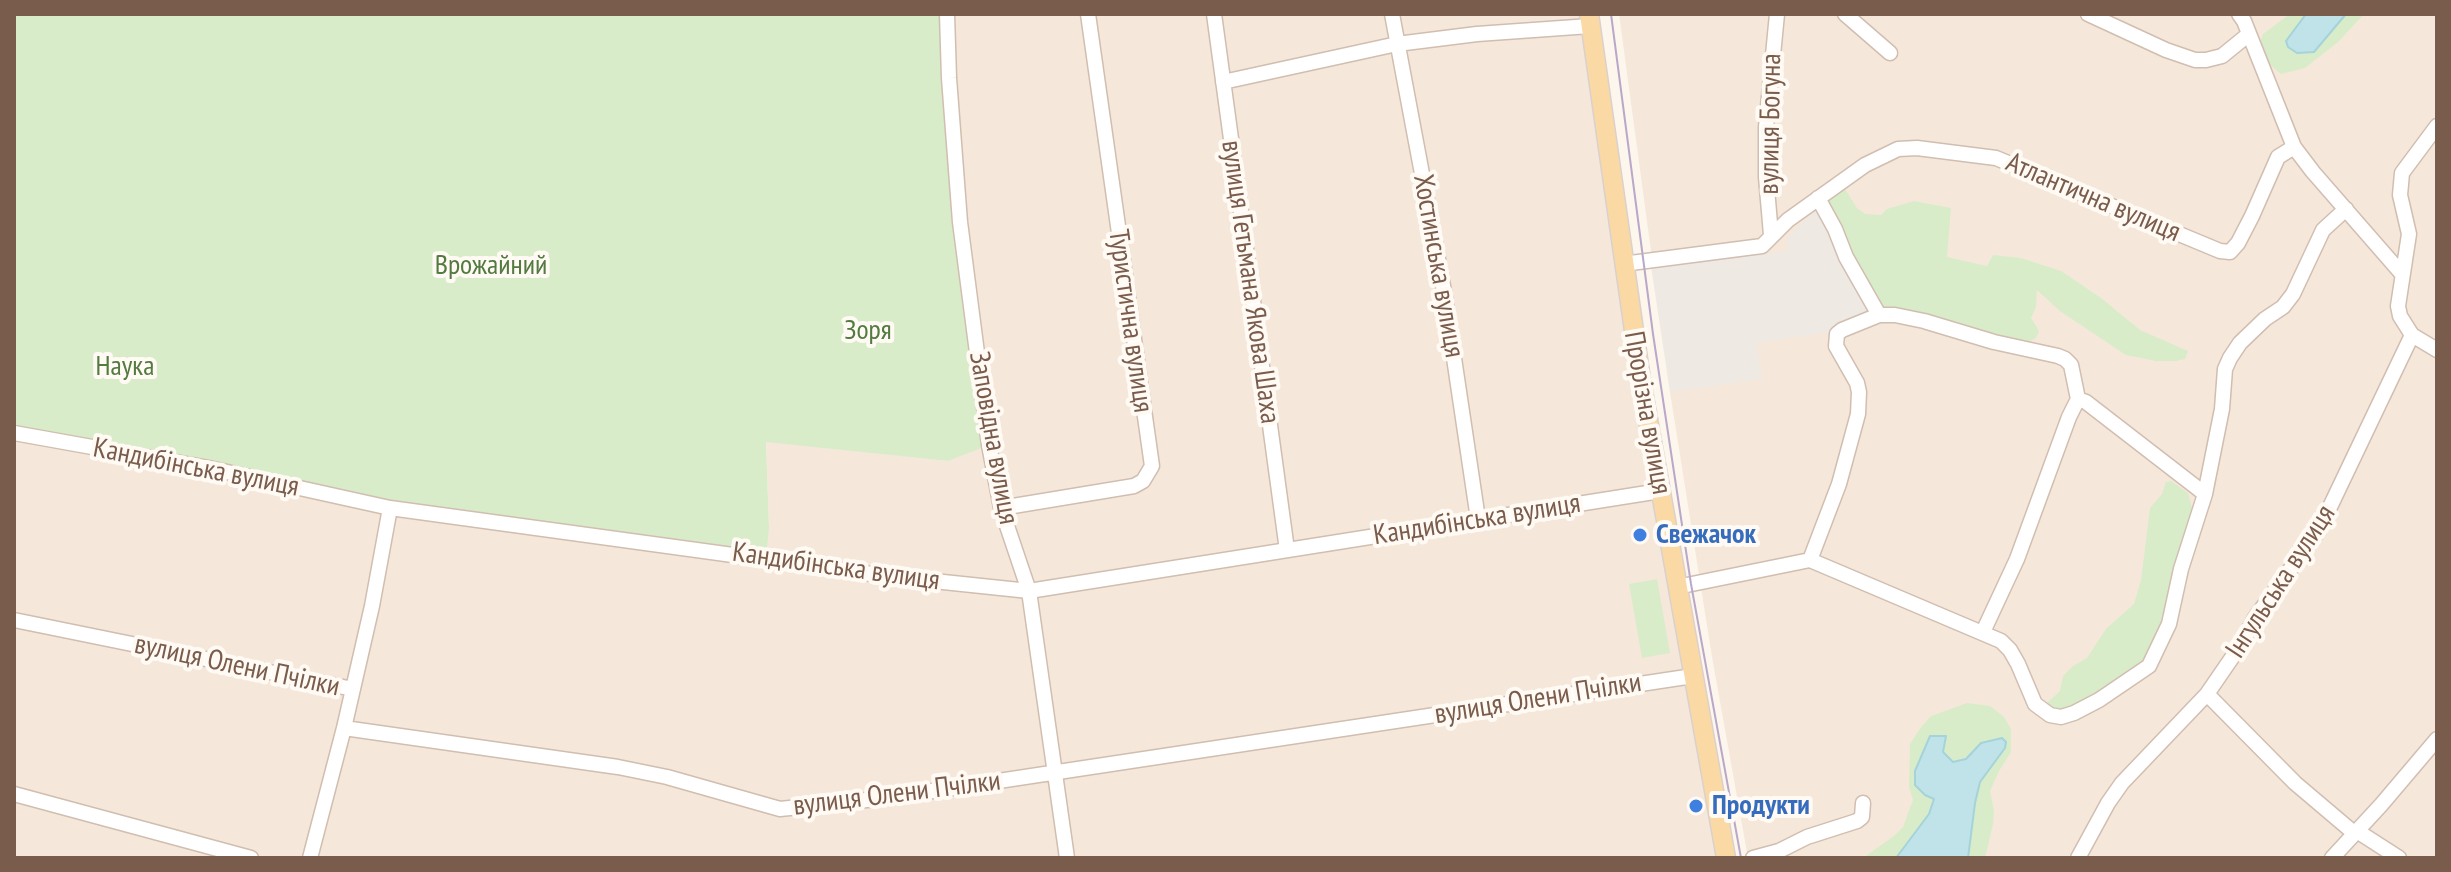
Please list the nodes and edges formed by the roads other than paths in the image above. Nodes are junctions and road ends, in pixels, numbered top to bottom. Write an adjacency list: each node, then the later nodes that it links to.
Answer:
1 (947, 14): 28 (street, Заповідна вулиця)
2 (1088, 14): 28 (street, Туристична вулиця)
3 (1214, 14): 12 (street, вулиця Гетьмана Якова Шаха)
4 (1392, 14): 10 (street, Хостинська вулиця)
5 (1777, 14): 17 (street, вулиця Богуна)
6 (1845, 14): 11 (street)
7 (2088, 14): 9 (street)
8 (1589, 20): 10 (street); 18 (main road, Прорізна вулиця)
9 (2245, 21): 14 (street)
10 (1397, 44): 12 (street); 29 (street, Хостинська вулиця)
11 (1890, 53)
12 (1223, 82): 30 (street, вулиця Гетьмана Якова Шаха)
13 (2437, 126): 19 (street)
14 (2294, 147): 15 (street, Атлантична вулиця); 16 (street)
15 (1818, 198): 17 (street, Атлантична вулиця); 20 (street)
16 (2346, 209): 19 (street); 26 (street)
17 (1771, 235): 18 (street, Атлантична вулиця)
18 (1623, 264): 25 (main road, Прорізна вулиця)
19 (2402, 274): 21 (street)
20 (1879, 315): 23 (street); 31 (street)
21 (2412, 335): 22 (street); 38 (street, Інгульська вулиця)
22 (2437, 350)
23 (2078, 399): 26 (street); 35 (street)
24 (14, 433): 27 (street, Кандибінська вулиця)
25 (1660, 491): 29 (street, Кандибінська вулиця); 32 (main road, Прорізна вулиця)
26 (2205, 494): 35 (street)
27 (390, 508): 33 (street, Кандибінська вулиця); 37 (street)
28 (1001, 508): 33 (street, Заповідна вулиця)
29 (1478, 519): 30 (street, Кандибінська вулиця)
30 (1287, 550): 33 (street, Кандибінська вулиця)
31 (1810, 560): 32 (street); 35 (street)
32 (1677, 587): 36 (main road, Прорізна вулиця)
33 (1029, 591): 41 (street, Заповідна вулиця)
34 (14, 620): 37 (street, вулиця Олени Пчілки)
35 (1983, 632)
36 (1693, 676): 41 (street, вулиця Олени Пчілки); 48 (main road, Прорізна вулиця)
37 (353, 689): 39 (street, вулиця Олени Пчілки)
38 (2207, 694): 44 (street); 50 (street, Інгульська вулиця)
39 (344, 728): 41 (street, вулиця Олени Пчілки); 46 (street)
40 (2437, 739): 44 (street)
41 (1055, 773): 47 (street, Заповідна вулиця)
42 (14, 794): 45 (street)
43 (1863, 803): 49 (street)
44 (2355, 832): 51 (street); 52 (street)
45 (251, 858)
46 (310, 858)
47 (1067, 858)
48 (1726, 858)
49 (1753, 858)
50 (2078, 858)
51 (2332, 858)
52 (2399, 858)

